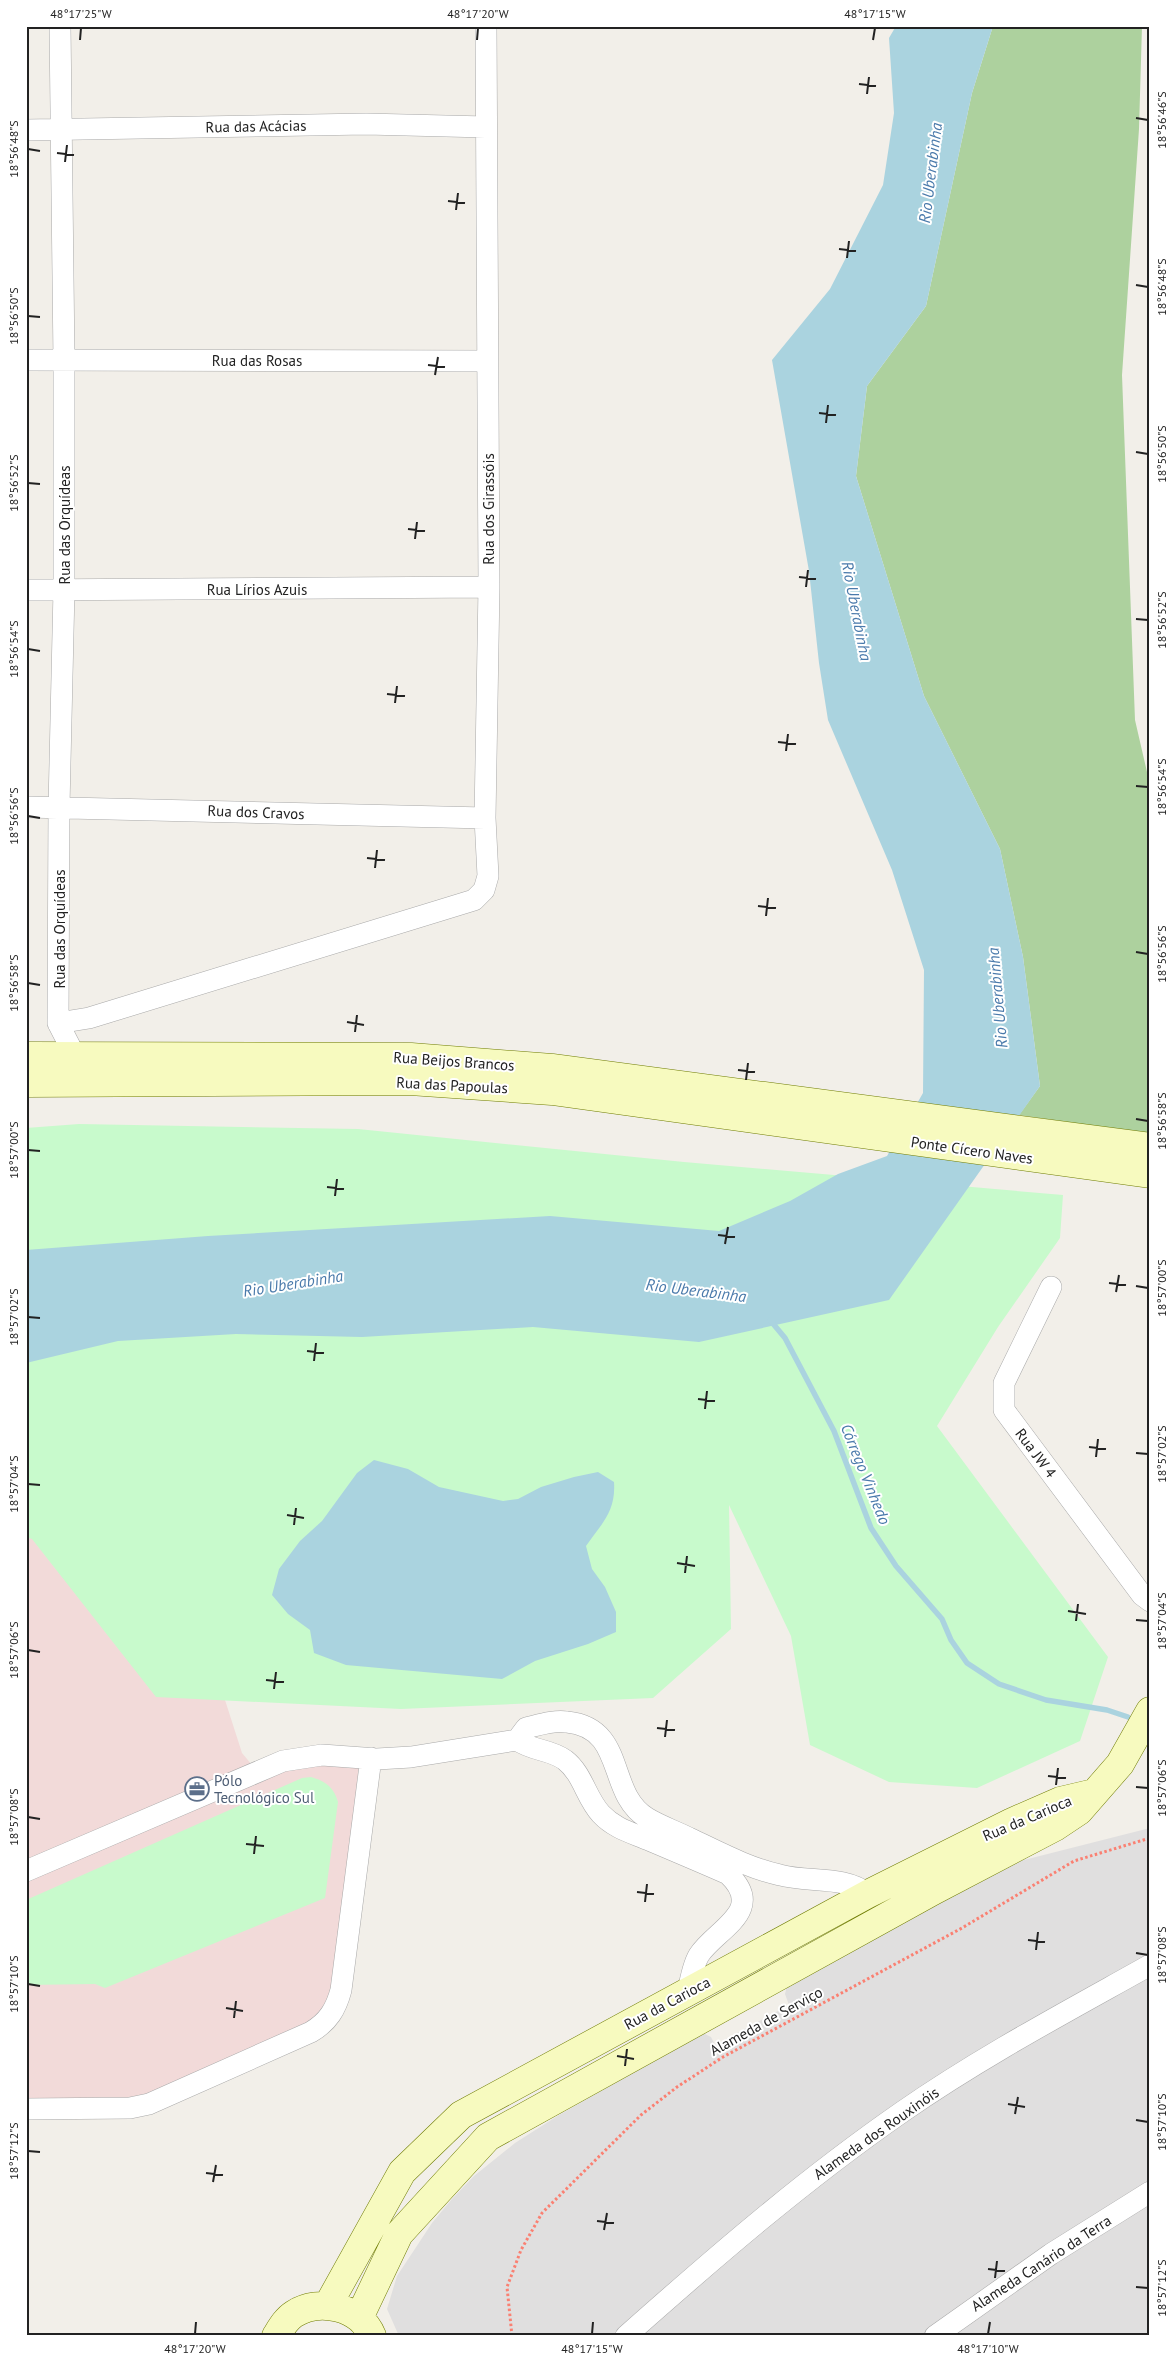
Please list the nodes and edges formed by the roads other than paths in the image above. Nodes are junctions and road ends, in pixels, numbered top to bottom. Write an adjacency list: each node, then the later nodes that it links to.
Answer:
1 (60, 26): 4 (street, Rua das Orquídeas)
2 (486, 26): 3 (street, Rua dos Girassóis)
3 (486, 127): 4 (street, Rua das Acácias); 8 (street, Rua dos Girassóis)
4 (61, 129): 5 (street, Rua das Acácias); 7 (street, Rua das Orquídeas)
5 (26, 130)
6 (26, 360): 7 (street, Rua das Rosas)
7 (64, 360): 8 (street, Rua das Rosas); 11 (street, Rua das Orquídeas)
8 (487, 361): 9 (street, Rua dos Girassóis)
9 (489, 587): 11 (street, Rua Lírios Azuis); 14 (street, Rua dos Girassóis)
10 (26, 590): 11 (street, Rua Lírios Azuis)
11 (64, 590): 12 (street, Rua das Orquídeas)
12 (59, 806): 13 (street, Rua dos Cravos); 14 (street, Rua dos Cravos); 15 (street, Rua das Orquídeas)
13 (26, 807)
14 (485, 818): 15 (street, Rua dos Girassóis)
15 (58, 1023): 17 (street, Rua das Orquídeas)
16 (26, 1056): 17 (main road, Rua Beijos Brancos)
17 (75, 1056): 19 (main road, Rua Beijos Brancos)
18 (26, 1083): 19 (main road, Rua das Papoulas)
19 (877, 1124): 20 (main road); 21 (main road, Ponte Cícero Naves)
20 (1150, 1147)
21 (1150, 1174)
22 (1050, 1287): 23 (street, Rua JW 4)
23 (1150, 1601)
24 (1150, 1711): 27 (main road)
25 (517, 1740): 26 (street); 28 (street); 28 (street)
26 (371, 1758): 29 (street); 33 (street)
27 (1094, 1793): 30 (main road, Rua da Carioca); 36 (main road, Rua da Carioca)
28 (694, 1850): 30 (street); 32 (street)
29 (26, 1871)
30 (868, 1894): 32 (main road, Rua da Carioca)
31 (1150, 1965): 38 (street, Alameda dos Rouxinóis)
32 (688, 1993): 35 (main road, Rua da Carioca)
33 (26, 2109)
34 (1150, 2192): 39 (street, Alameda Canário da Terra)
35 (328, 2305): 36 (main road); 37 (main road)
36 (365, 2327)
37 (276, 2336)
38 (626, 2336)
39 (935, 2336)

